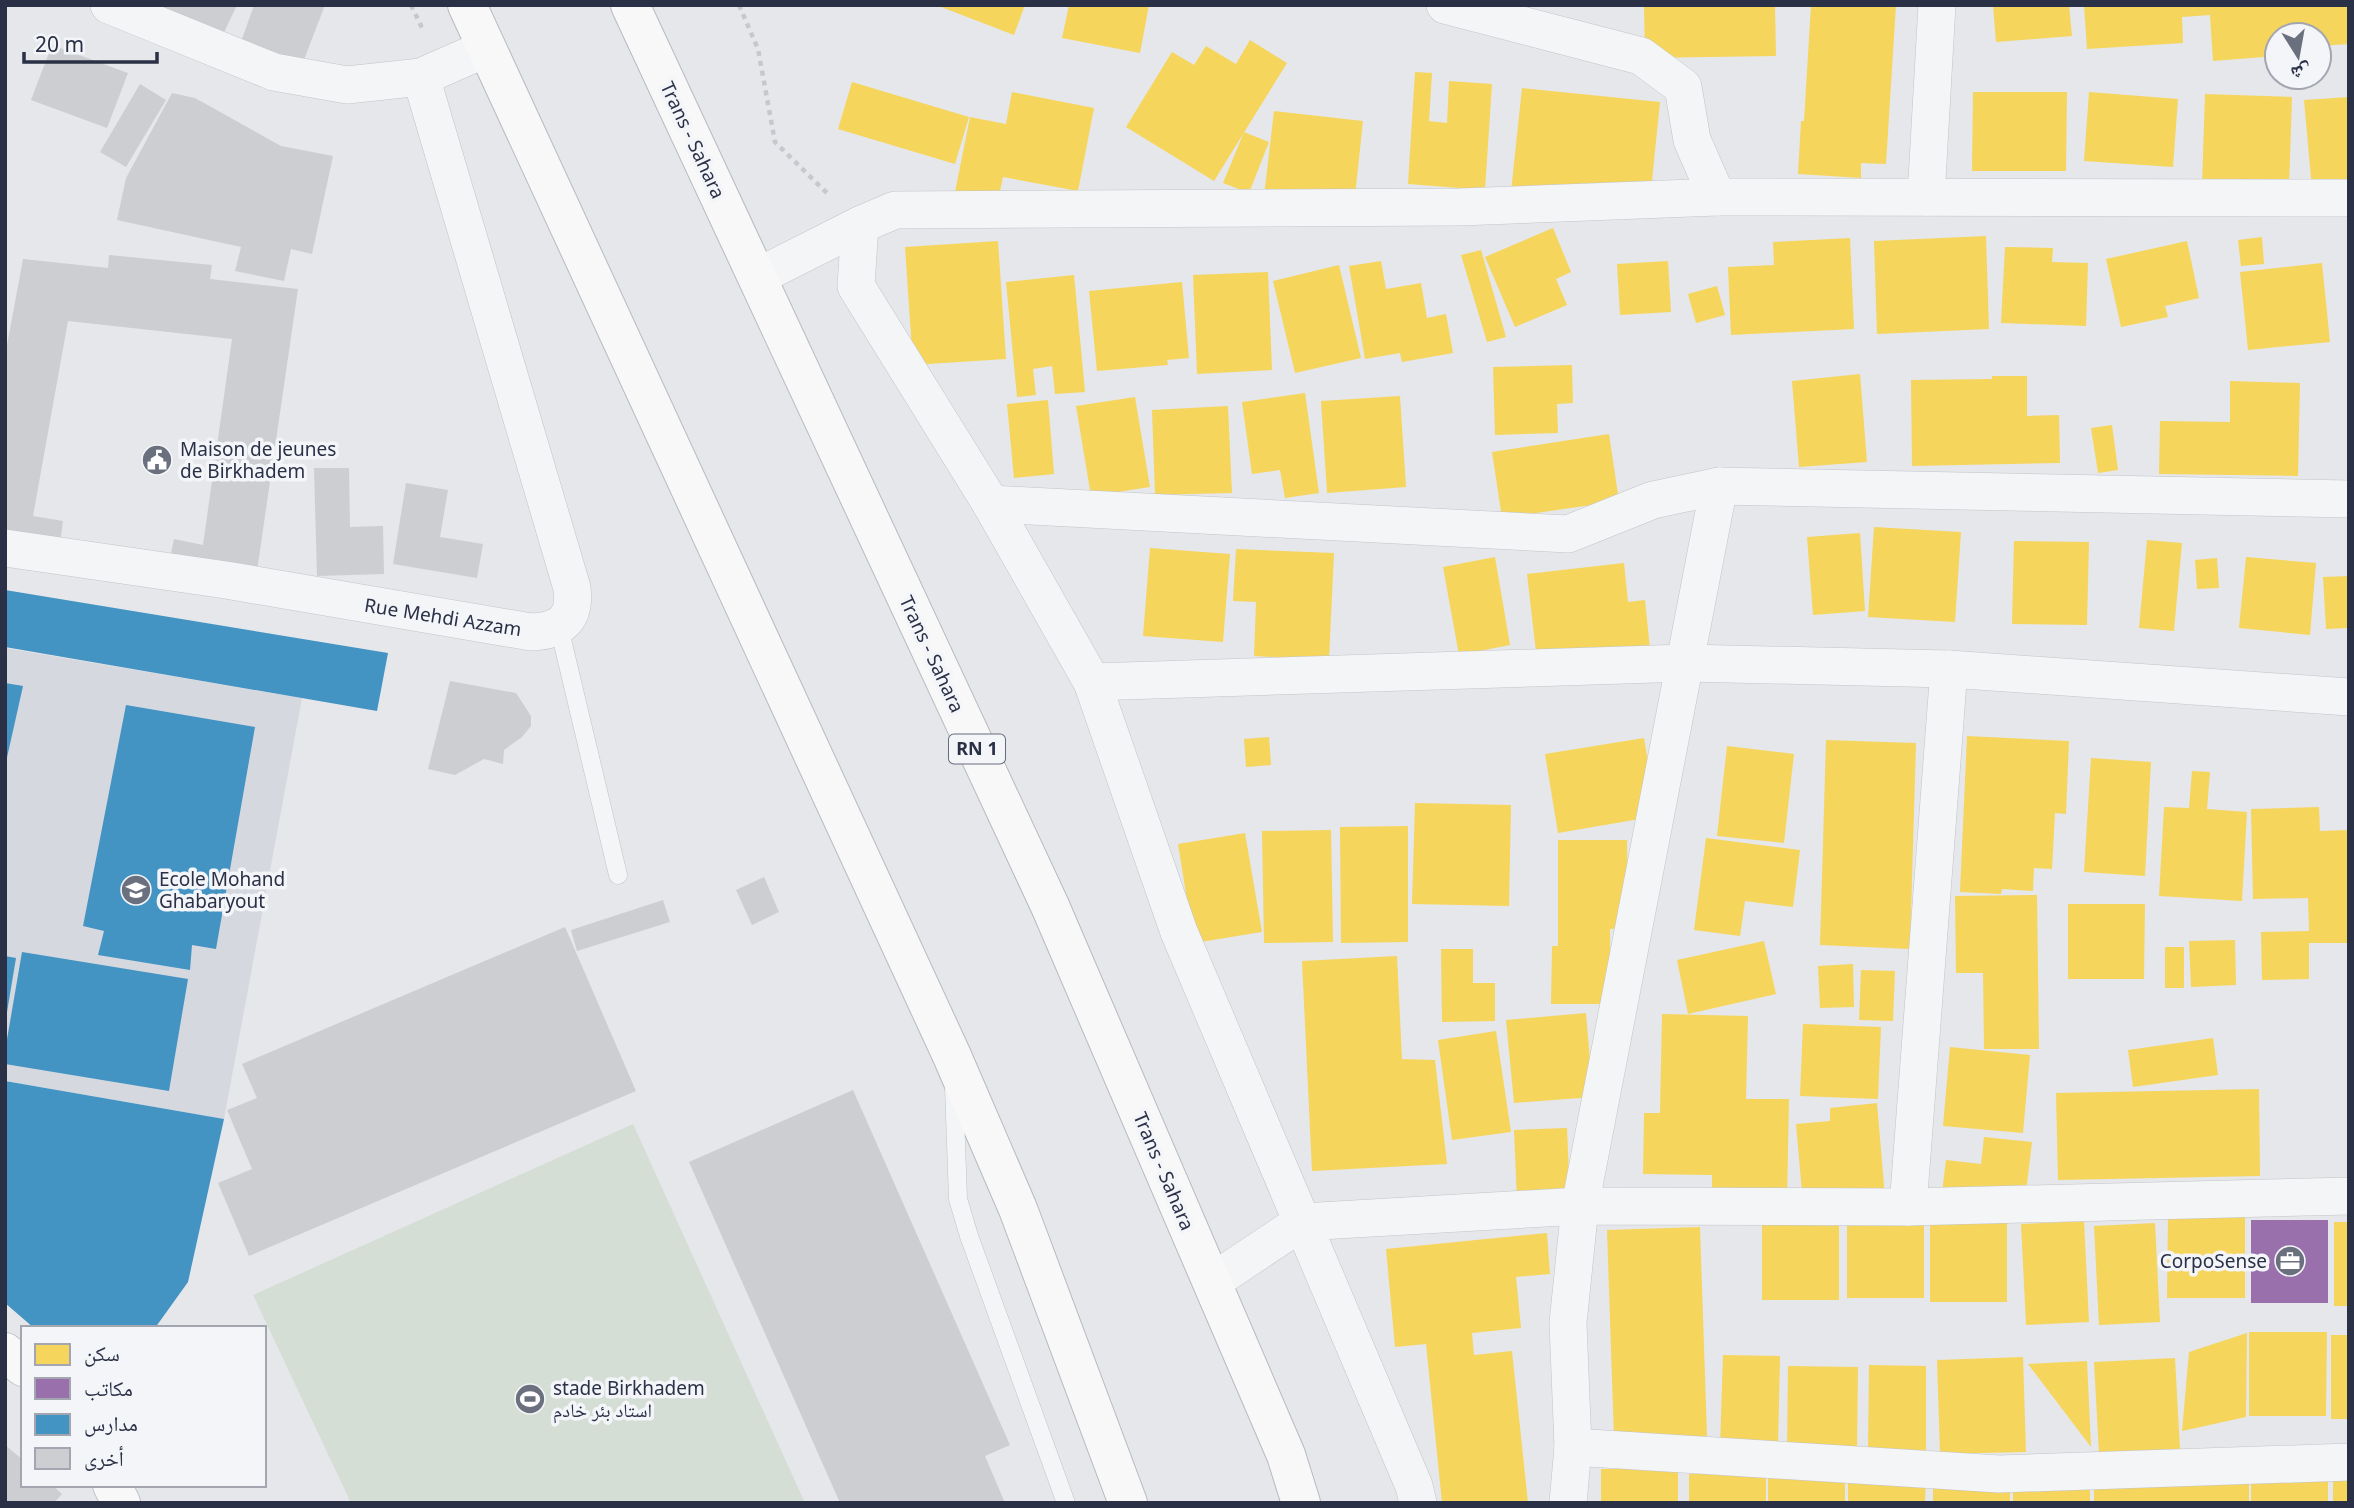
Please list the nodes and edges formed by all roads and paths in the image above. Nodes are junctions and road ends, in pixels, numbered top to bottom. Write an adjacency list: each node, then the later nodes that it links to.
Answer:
1 (109, 5): 8 (street)
2 (467, 5): 7 (main road)
3 (630, 5): 13 (main road, Trans - Sahara / RN 1)
4 (739, 5): 12 (path)
5 (1445, 5): 9 (street)
6 (1937, 5): 10 (street)
7 (487, 48): 8 (street); 24 (main road)
8 (421, 77): 18 (street)
9 (1717, 197): 10 (street); 12 (street)
10 (1926, 197): 11 (street)
11 (2349, 198)
12 (860, 225): 13 (street); 16 (street)
13 (757, 277): 29 (main road, Trans - Sahara / RN 1)
14 (1719, 486): 15 (street); 16 (street); 19 (street)
15 (2349, 499)
16 (990, 504): 21 (street)
17 (5, 548): 18 (street, Rue Mehdi Azzam)
18 (559, 627): 23 (lane)
19 (1686, 663): 20 (street); 21 (street); 26 (street)
20 (1949, 669): 22 (street); 27 (street)
21 (1092, 682): 28 (street)
22 (2349, 697)
23 (618, 874)
24 (952, 1056): 36 (lane); 37 (main road)
25 (2349, 1196): 27 (street)
26 (1580, 1206): 27 (street); 28 (street); 32 (street)
27 (1908, 1207)
28 (1302, 1222): 29 (street); 39 (street)
29 (1212, 1282): 38 (main road, Trans - Sahara / RN 1)
30 (5, 1352): 31 (main road)
31 (21, 1365)
32 (1573, 1447): 33 (street); 40 (street)
33 (2349, 1462)
34 (113, 1487): 35 (main road)
35 (121, 1503)
36 (1066, 1503)
37 (1128, 1503)
38 (1301, 1503)
39 (1418, 1503)
40 (1568, 1503)

